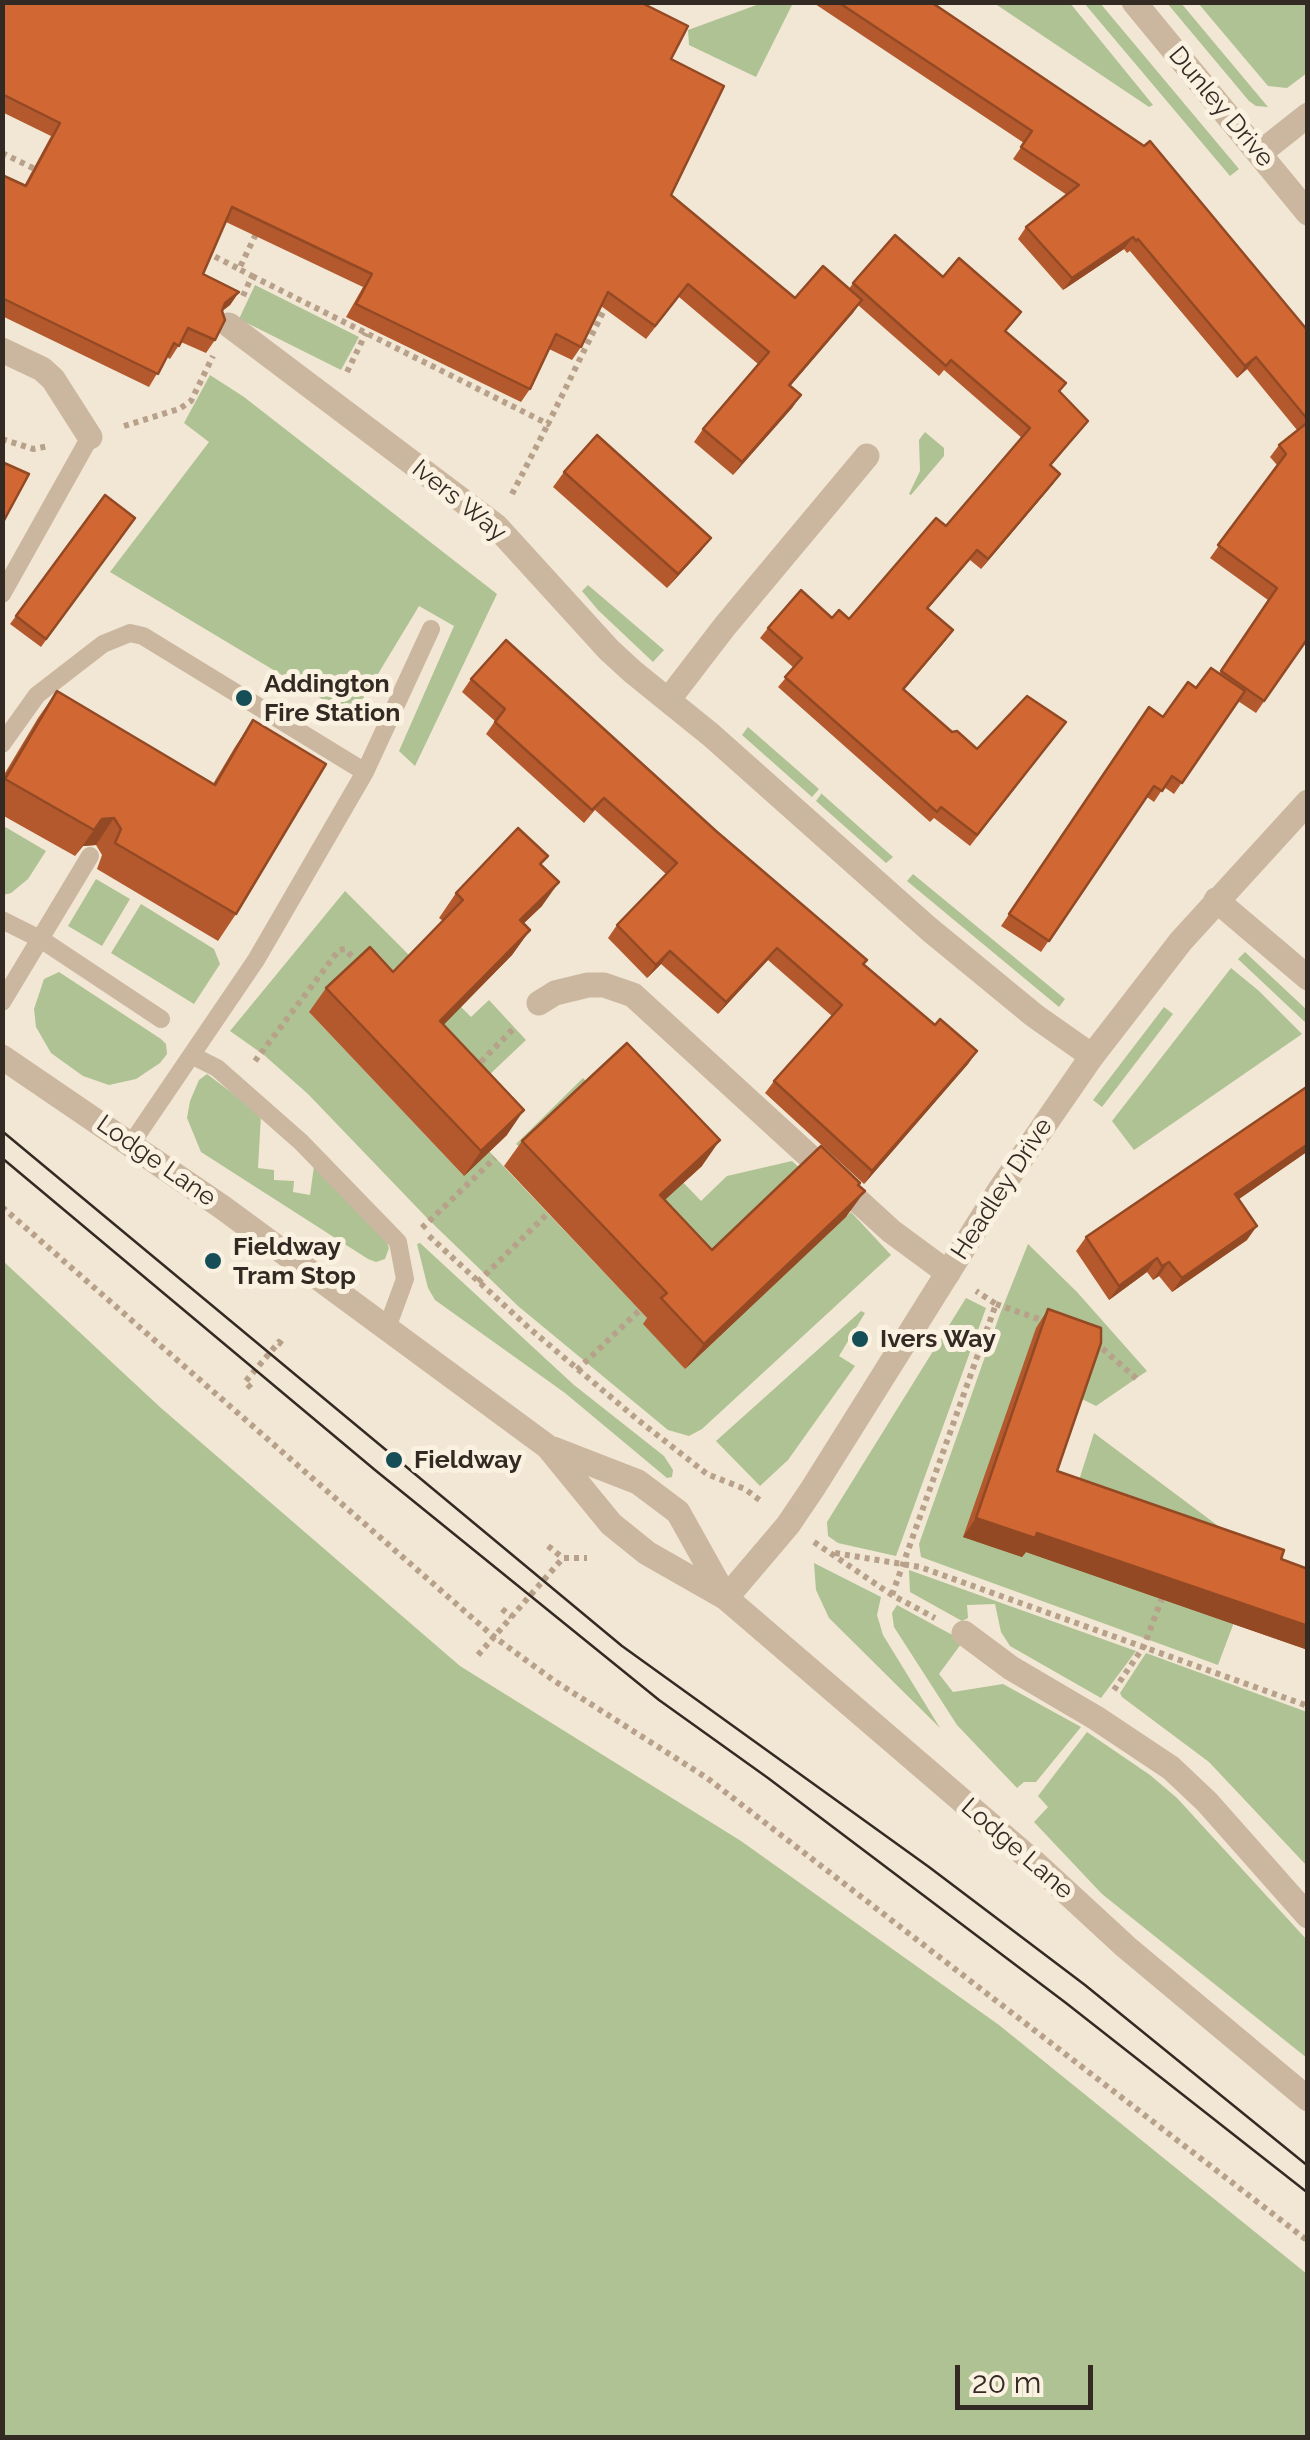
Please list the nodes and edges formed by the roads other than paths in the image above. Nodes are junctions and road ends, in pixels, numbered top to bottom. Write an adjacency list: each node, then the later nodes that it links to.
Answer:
1 (1134, 2): 3 (street, Dunley Drive)
2 (1308, 114): 3 (street)
3 (1260, 153): 4 (street, Dunley Drive)
4 (1308, 213)
5 (229, 325): 11 (street, Ivers Way)
6 (2, 350): 7 (street)
7 (90, 437): 9 (lane)
8 (867, 456): 11 (street)
9 (2, 594)
10 (431, 629): 13 (lane)
11 (669, 700): 24 (street, Ivers Way)
12 (2, 744): 13 (lane)
13 (365, 772): 23 (lane)
14 (1308, 802): 16 (street, Headley Drive)
15 (90, 856): 18 (lane)
16 (1216, 900): 19 (street); 24 (street, Headley Drive)
17 (2, 920): 18 (lane)
18 (42, 940): 20 (lane); 22 (lane)
19 (1308, 978)
20 (2, 1002)
21 (538, 1004): 27 (street)
22 (161, 1019)
23 (194, 1056): 26 (lane); 28 (lane)
24 (1092, 1056): 27 (street, Headley Drive)
25 (2, 1057): 26 (street, Lodge Lane)
26 (131, 1144): 28 (street, Lodge Lane)
27 (948, 1273): 30 (street, Headley Drive)
28 (387, 1328): 29 (street, Lodge Lane)
29 (548, 1447): 30 (street, Lodge Lane); 30 (street, Lodge Lane)
30 (726, 1598): 33 (street, Lodge Lane)
31 (964, 1633): 32 (street)
32 (1308, 1916)
33 (1308, 2099)

